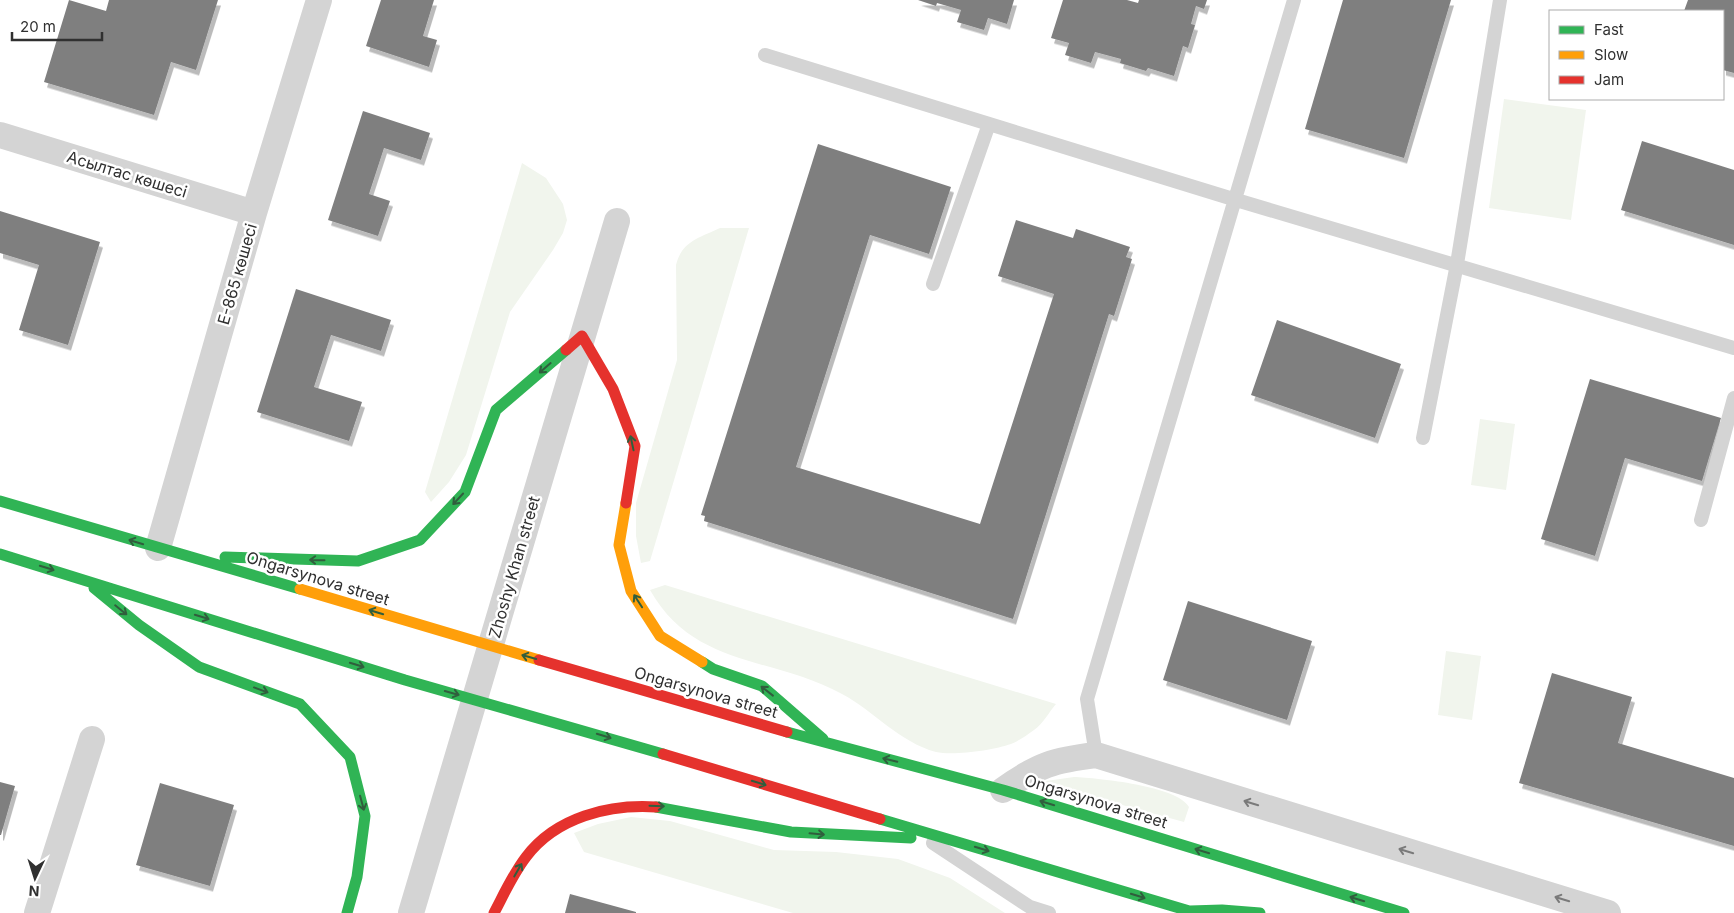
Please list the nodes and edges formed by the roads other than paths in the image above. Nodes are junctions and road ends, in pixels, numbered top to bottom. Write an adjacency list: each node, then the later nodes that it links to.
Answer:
1 (319, 0): 8 (street, Е-865 көшесі)
2 (1294, 0): 7 (lane)
3 (1500, 0): 10 (lane)
4 (765, 55): 5 (lane)
5 (989, 124): 7 (lane); 11 (lane)
6 (0, 135): 8 (street, Асылтас көшесі)
7 (1233, 199): 10 (lane); 26 (lane)
8 (254, 213): 18 (street, Е-865 көшесі)
9 (617, 221): 12 (street, Zhoshy Khan street)
10 (1456, 264): 13 (lane); 15 (lane)
11 (933, 284)
12 (582, 336): 20 (street, one-way to 20); 22 (street, Zhoshy Khan street); 25 (street, one-way to 12)
13 (1734, 348)
14 (1734, 398): 17 (lane)
15 (1423, 438)
16 (0, 501): 18 (street, Ongarsynova street, one-way to 16)
17 (1701, 520)
18 (158, 548): 20 (street, Ongarsynova street)
19 (1, 555): 21 (street, one-way to 21)
20 (194, 558): 22 (street, Ongarsynova street, one-way to 20)
21 (83, 580): 23 (street, one-way to 23); 33 (street, one-way to 33)
22 (491, 646): 23 (street, Zhoshy Khan street); 25 (street, Ongarsynova street, one-way to 22)
23 (475, 700): 28 (street, one-way to 28); 34 (street, Zhoshy Khan street)
24 (92, 739): 32 (street)
25 (830, 745): 27 (street, Ongarsynova street, one-way to 25)
26 (1096, 755): 27 (street); 39 (street, one-way to 26)
27 (1003, 790): 38 (street, Ongarsynova street, one-way to 27)
28 (909, 827): 29 (lane); 30 (street)
29 (926, 839): 30 (street); 35 (street, one-way to 29); 36 (lane)
30 (951, 840): 31 (street, one-way to 31)
31 (1193, 912): 37 (street)
32 (37, 913)
33 (347, 913)
34 (411, 913)
35 (494, 913)
36 (1049, 913)
37 (1260, 913)
38 (1404, 913)
39 (1608, 913)

